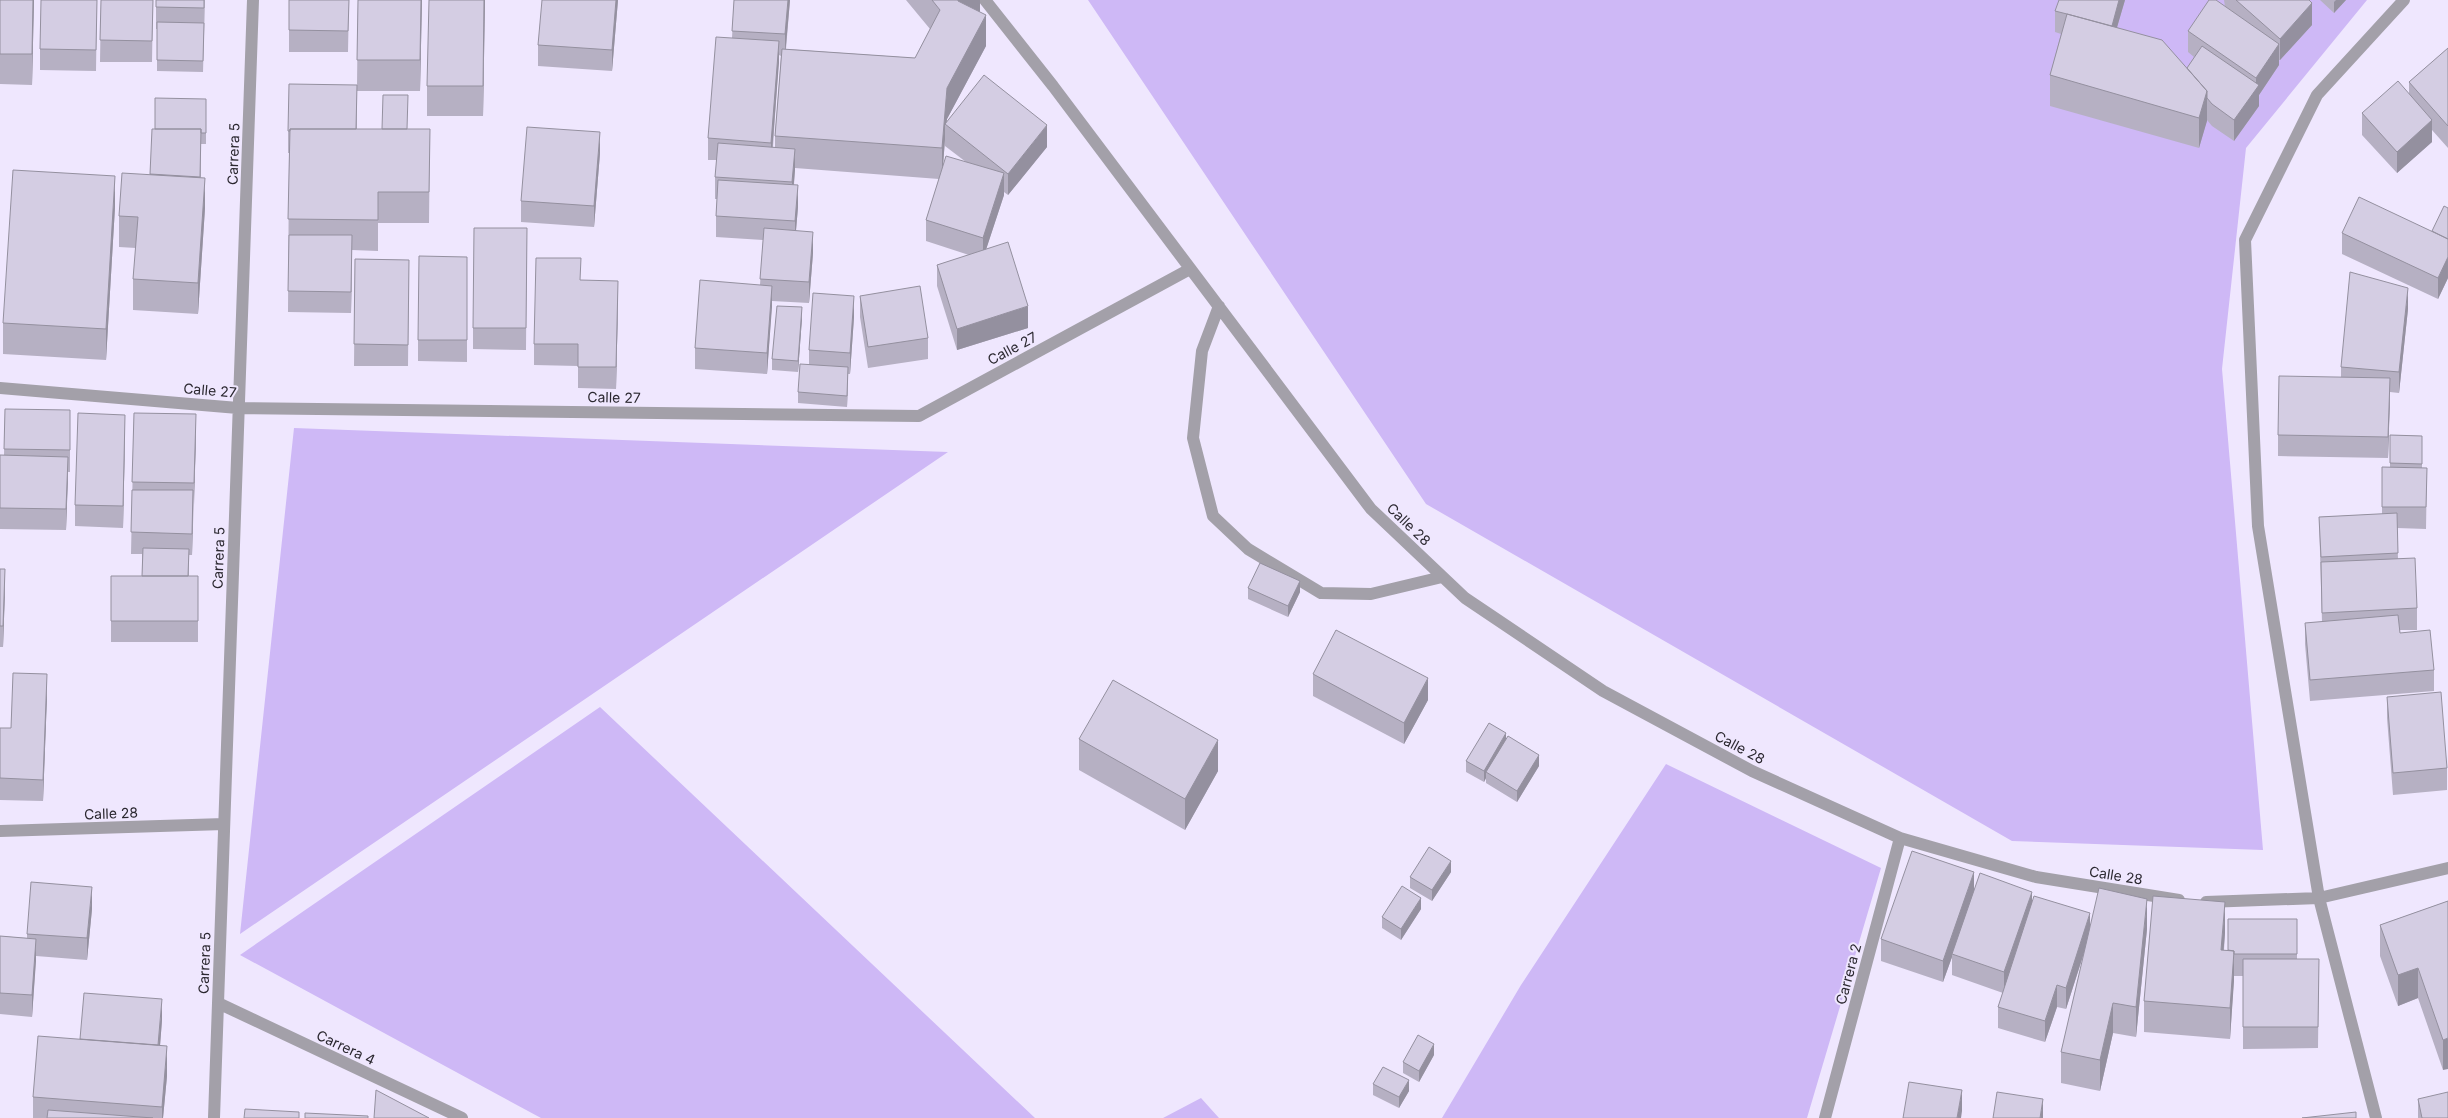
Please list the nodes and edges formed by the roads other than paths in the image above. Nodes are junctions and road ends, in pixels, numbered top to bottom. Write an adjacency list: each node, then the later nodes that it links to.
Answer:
1 (253, 0): 7 (street, Carrera 5)
2 (986, 0): 4 (street, Calle 28)
3 (2404, 0): 13 (street)
4 (1190, 269): 5 (street, Calle 28); 7 (street, Calle 27)
5 (1219, 306): 8 (street, Calle 28); 8 (street)
6 (0, 388): 7 (street, Calle 27)
7 (238, 408): 9 (street, Carrera 5)
8 (1442, 577): 11 (street, Calle 28)
9 (224, 824): 10 (street, Calle 28); 14 (street, Carrera 5)
10 (0, 831)
11 (1900, 838): 13 (street, Calle 28); 17 (street, Carrera 2)
12 (2448, 868): 13 (street, Calle 28)
13 (2319, 898): 18 (street)
14 (218, 1003): 15 (street, Carrera 5); 16 (street, Carrera 4)
15 (214, 1118)
16 (462, 1118)
17 (1825, 1118)
18 (2376, 1118)

